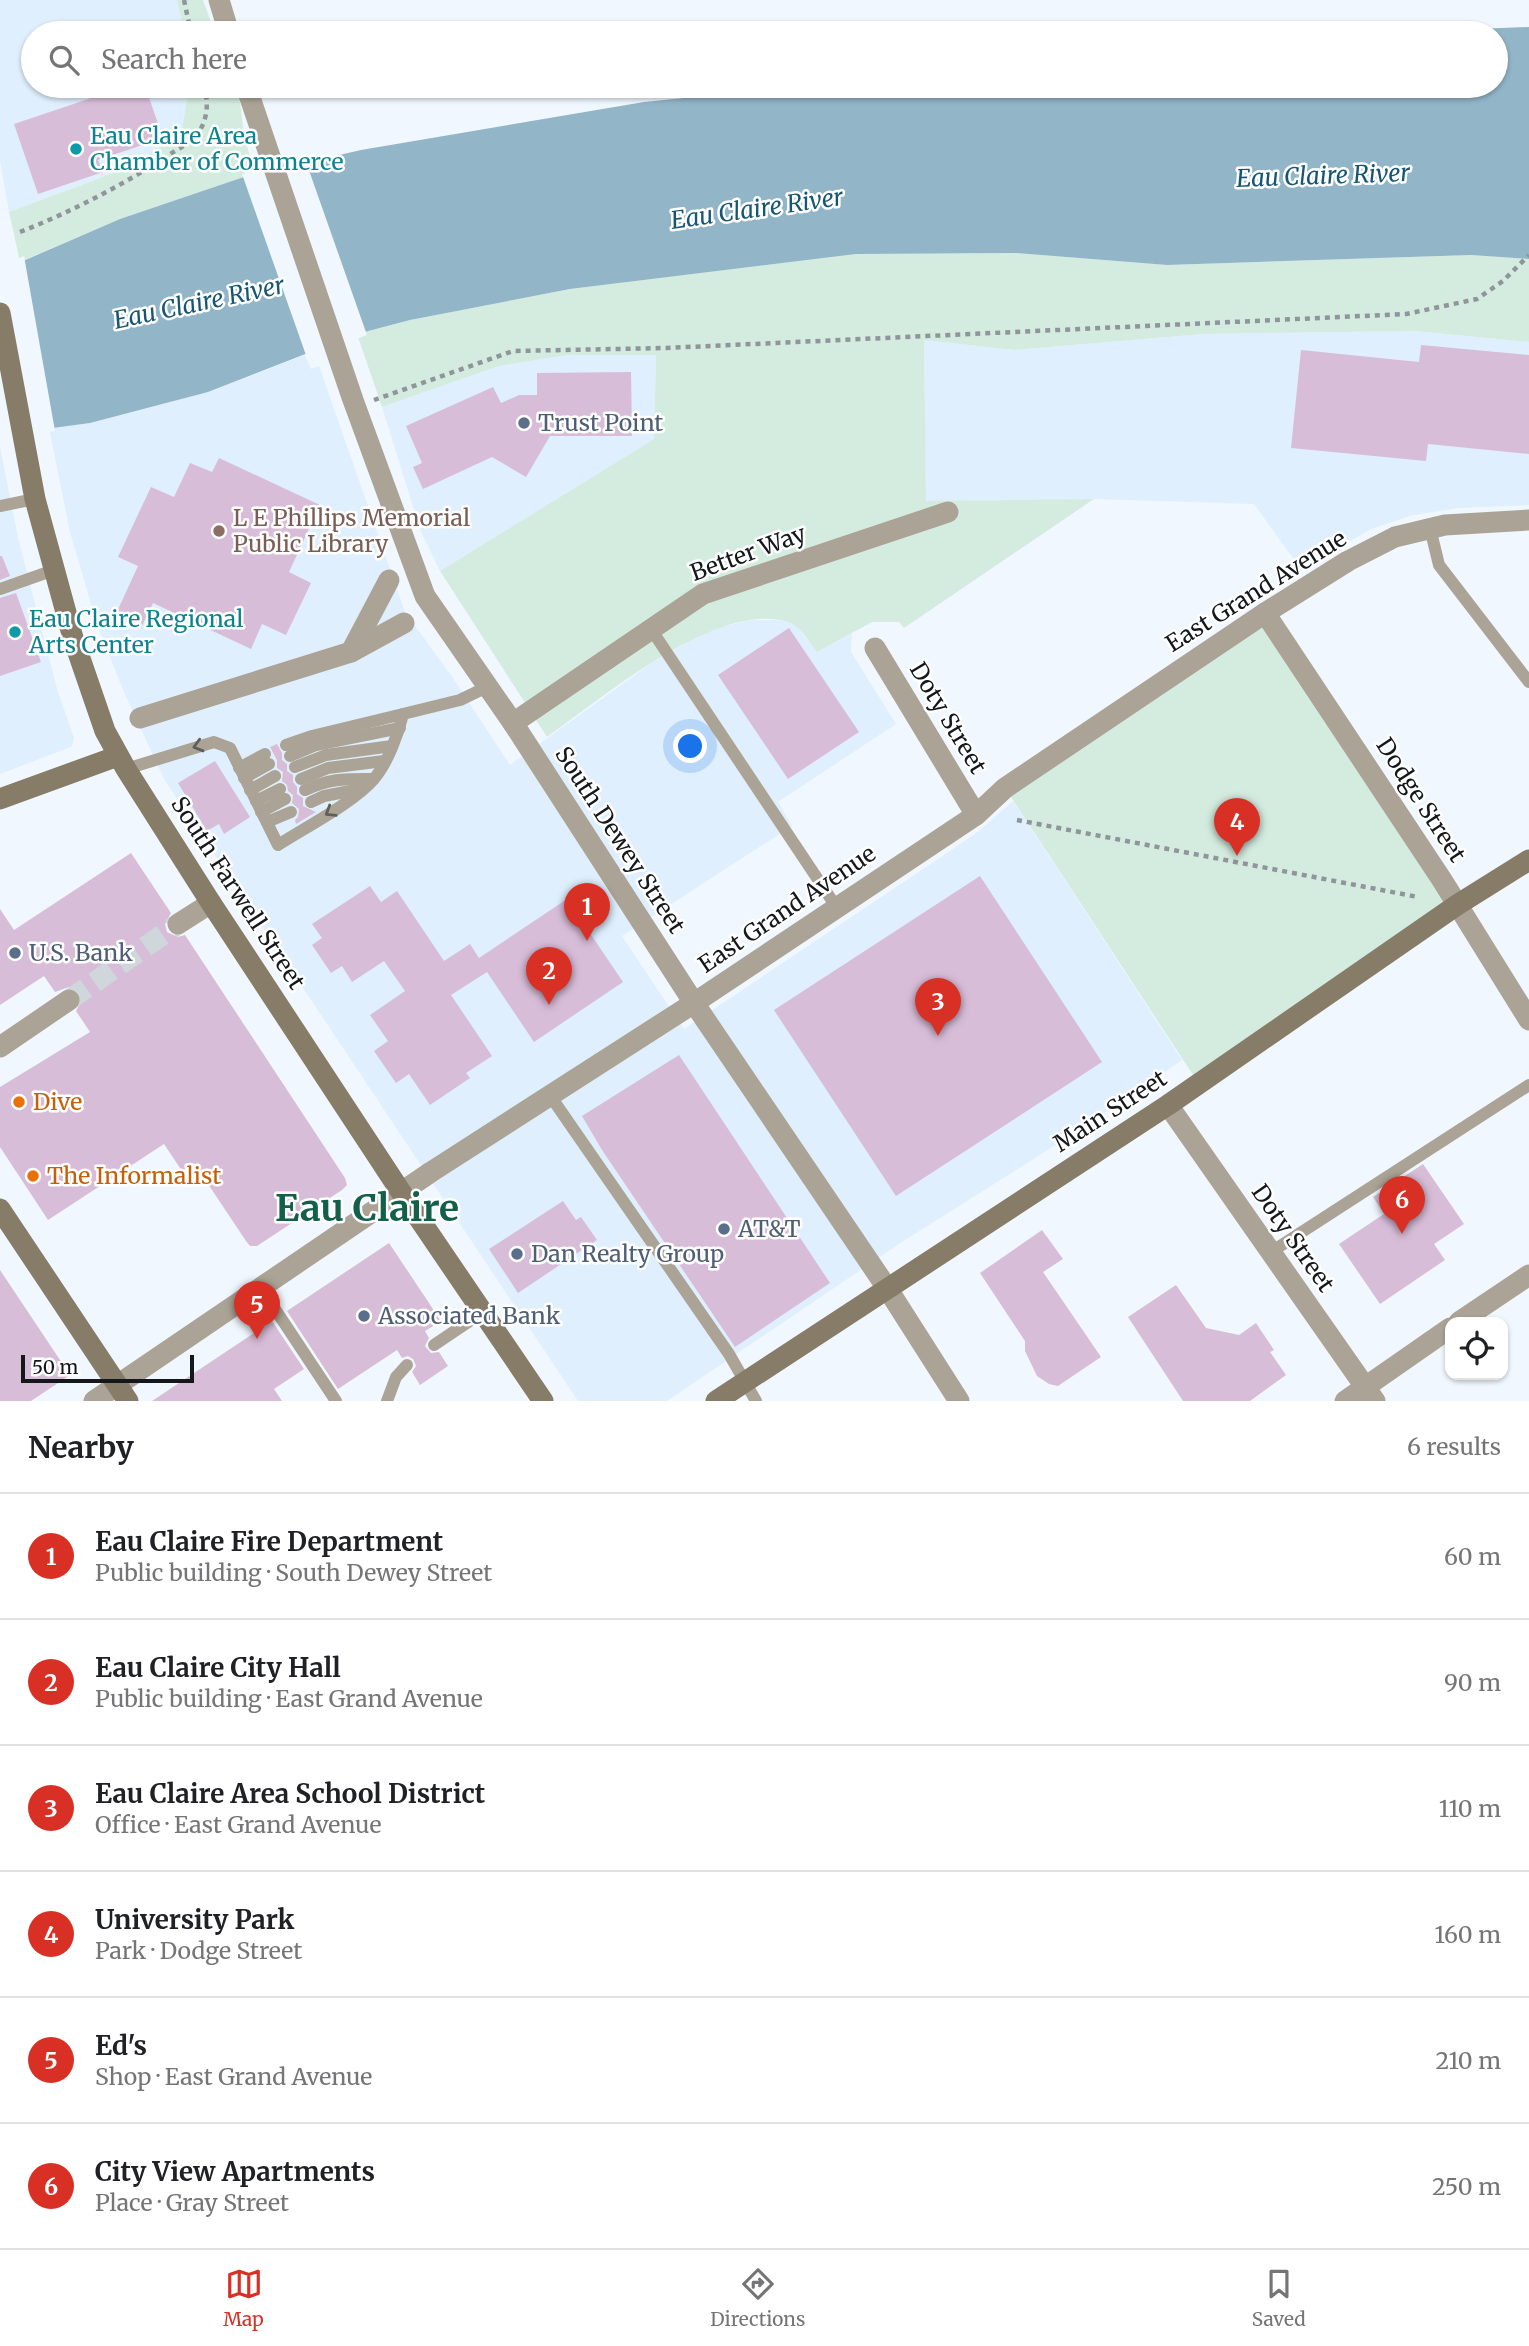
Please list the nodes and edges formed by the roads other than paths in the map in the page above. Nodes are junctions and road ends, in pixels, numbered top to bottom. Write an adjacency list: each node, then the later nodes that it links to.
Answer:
1 (219, 0): 2 (street)
2 (225, 21)
3 (250, 98): 19 (street, South Dewey Street)
4 (0, 313): 5 (street, South Farwell Street)
5 (35, 499): 6 (lane); 10 (street, South Farwell Street)
6 (0, 506)
7 (948, 512): 15 (street, Better Way)
8 (1529, 520): 9 (street, East Grand Avenue)
9 (1430, 528): 13 (street, East Grand Avenue); 18 (lane)
10 (54, 570): 12 (lane); 26 (street, South Farwell Street)
11 (388, 580): 17 (street)
12 (0, 589)
13 (1265, 612): 33 (street, East Grand Avenue); 36 (street, Dodge Street)
14 (404, 623): 17 (street)
15 (651, 629): 22 (street, Better Way); 37 (lane)
16 (875, 648): 33 (street, Doty Street)
17 (351, 652): 21 (street)
18 (1529, 682)
19 (487, 687): 20 (lane); 22 (street, South Dewey Street)
20 (403, 714): 23 (lane); 27 (lane)
21 (140, 718)
22 (513, 723): 40 (street, South Dewey Street)
23 (400, 728): 24 (lane); 27 (lane)
24 (392, 746): 25 (lane); 27 (lane)
25 (384, 761): 27 (lane); 28 (lane)
26 (122, 763): 31 (lane, one-way to 26); 32 (street); 35 (street, South Farwell Street)
27 (298, 773): 28 (lane); 30 (lane)
28 (373, 779): 30 (lane)
29 (277, 782): 31 (lane); 31 (lane); 31 (lane)
30 (362, 789): 31 (lane, one-way to 31)
31 (253, 795)
32 (0, 799)
33 (976, 816): 37 (street, East Grand Avenue)
34 (1529, 860): 36 (street, Main Street)
35 (211, 903): 38 (street); 46 (street, South Farwell Street)
36 (1457, 905): 41 (street, Dodge Street); 45 (street, Main Street)
37 (837, 908): 40 (street, East Grand Avenue)
38 (178, 924)
39 (69, 1000): 42 (street)
40 (694, 1003): 44 (street, East Grand Avenue); 51 (street, South Dewey Street)
41 (1529, 1020)
42 (0, 1047)
43 (1529, 1085): 48 (lane)
44 (549, 1094): 46 (street, East Grand Avenue); 57 (lane)
45 (1168, 1105): 48 (street, Doty Street); 51 (street, Main Street)
46 (401, 1192): 50 (street, East Grand Avenue); 52 (street, South Farwell Street)
47 (0, 1209): 58 (street)
48 (1271, 1252): 59 (street, Doty Street)
49 (1529, 1275): 53 (street)
50 (261, 1288): 58 (street, East Grand Avenue); 61 (lane)
51 (887, 1288): 57 (street, Main Street); 66 (street, South Dewey Street)
52 (483, 1312): 55 (lane); 63 (street, South Farwell Street)
53 (1466, 1317)
54 (1445, 1332): 59 (street)
55 (434, 1345)
56 (407, 1365): 62 (lane)
57 (744, 1382): 64 (street, Main Street); 65 (lane)
58 (123, 1394): 60 (street, East Grand Avenue)
59 (1370, 1394): 67 (street)
60 (94, 1401)
61 (336, 1401)
62 (387, 1401)
63 (543, 1401)
64 (716, 1401)
65 (756, 1401)
66 (959, 1401)
67 (1345, 1401)

